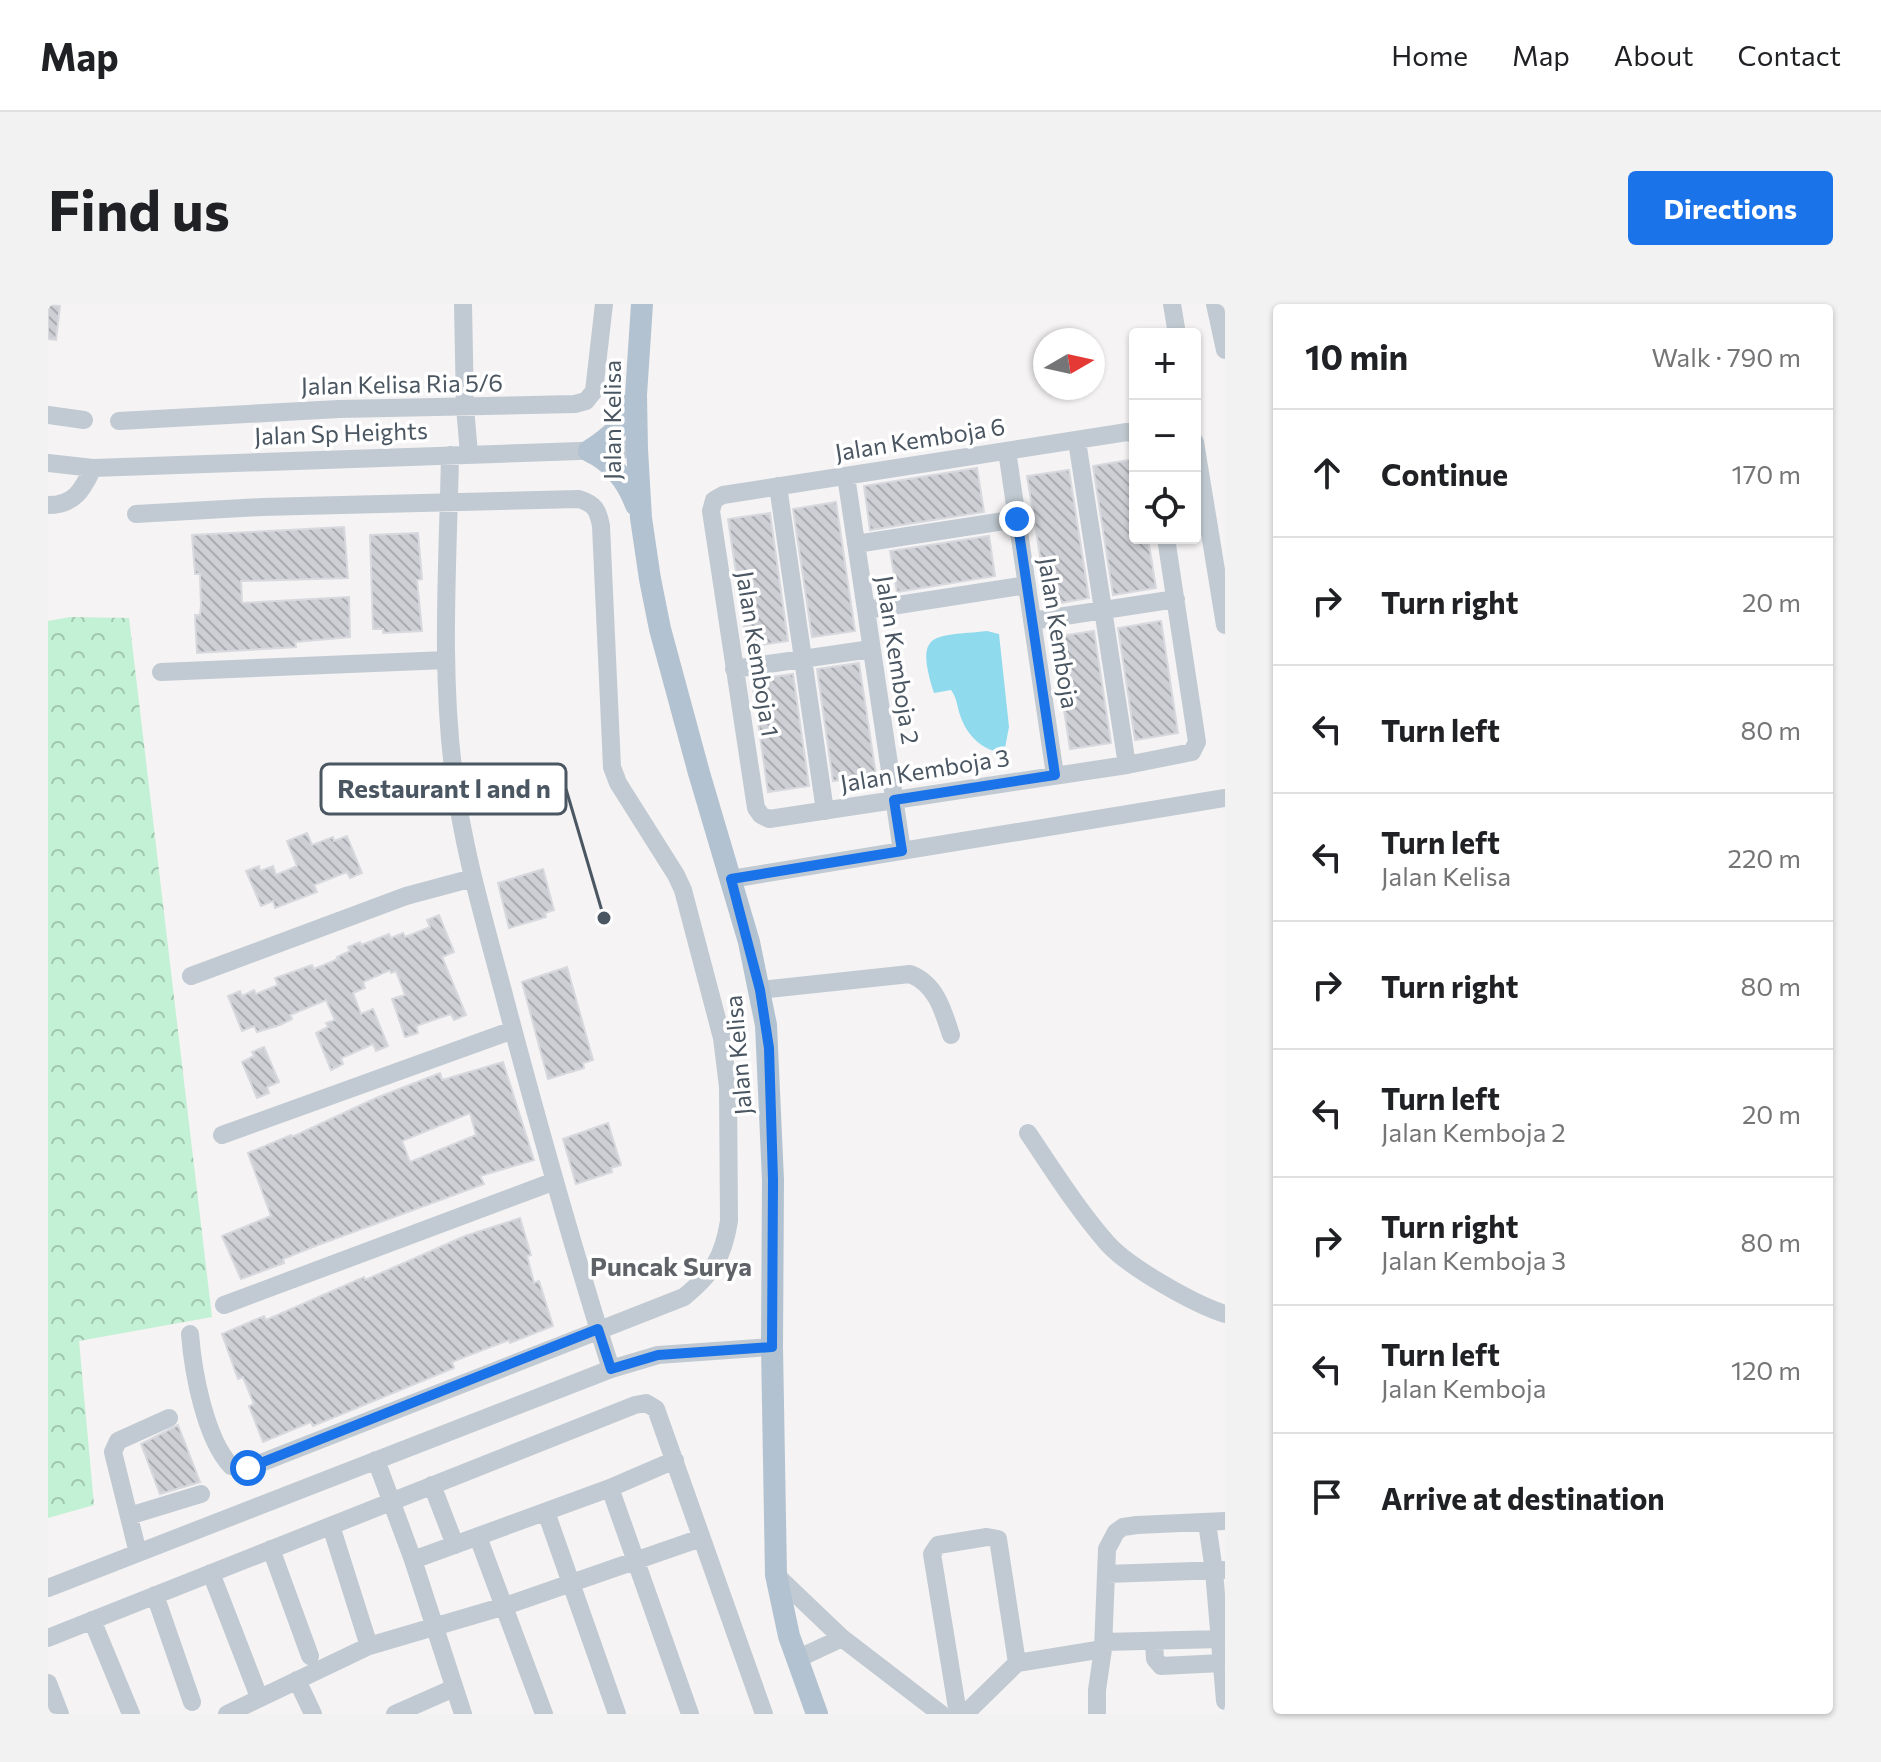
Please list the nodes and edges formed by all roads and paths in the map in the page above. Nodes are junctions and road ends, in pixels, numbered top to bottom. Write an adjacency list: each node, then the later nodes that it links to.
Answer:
1 (463, 304): 9 (street)
2 (604, 304): 9 (street, Jalan Kelisa Ria 5/6)
3 (642, 304): 8 (main road, Jalan Kelisa)
4 (1172, 304): 6 (street)
5 (1215, 304): 7 (street)
6 (1176, 328)
7 (1225, 350)
8 (636, 395): 15 (main road, Jalan Kelisa); 16 (main road)
9 (465, 407): 12 (street, Jalan Kelisa Ria 5/6); 18 (street)
10 (48, 415): 11 (street)
11 (84, 420)
12 (119, 421)
13 (1129, 432): 14 (street, Jalan Kemboja 6)
14 (1077, 441): 17 (street, Jalan Kemboja 6); 36 (street)
15 (637, 449): 16 (street, Jalan Sp Heights); 29 (main road, Jalan Kelisa)
16 (589, 451): 18 (street, Jalan Sp Heights); 29 (main road)
17 (1007, 451): 23 (street, Jalan Kemboja 6); 30 (street, Jalan Kemboja)
18 (469, 454): 19 (street, Jalan Sp Heights)
19 (450, 455): 21 (street, Jalan Sp Heights); 26 (street)
20 (48, 463): 21 (street, Jalan Sp Heights)
21 (93, 468): 27 (street)
22 (1200, 472): 38 (street)
23 (846, 476): 24 (street, Jalan Kemboja 6); 31 (street, Jalan Kemboja 2)
24 (778, 486): 25 (street, Jalan Kemboja 6); 40 (street)
25 (714, 500): 42 (street, Jalan Kemboja 1)
26 (449, 503): 28 (street); 41 (street); 62 (street)
27 (48, 505)
28 (136, 514)
29 (641, 518): 52 (main road, Jalan Kelisa)
30 (1017, 519): 31 (street); 33 (street, Jalan Kemboja)
31 (856, 544): 35 (street, Jalan Kemboja 2)
32 (1167, 544): 34 (street)
33 (1027, 585): 35 (street); 37 (street, Jalan Kemboja)
34 (1176, 599): 36 (street); 44 (street, Jalan Kemboja 3)
35 (866, 610): 39 (street, Jalan Kemboja 2)
36 (1103, 611): 37 (street); 44 (street)
37 (1032, 621): 45 (street, Jalan Kemboja)
38 (1225, 625)
39 (871, 649): 40 (street); 47 (street, Jalan Kemboja 2)
40 (802, 659): 42 (street); 48 (street)
41 (446, 660): 43 (street); 51 (street)
42 (734, 669): 49 (street, Jalan Kemboja 1)
43 (161, 672)
44 (1127, 765): 45 (street, Jalan Kemboja 3)
45 (1055, 775): 47 (street, Jalan Kemboja 3)
46 (1225, 798): 50 (street)
47 (894, 800): 48 (street, Jalan Kemboja 3); 50 (street, Jalan Kemboja 2)
48 (825, 811): 49 (street, Jalan Kemboja 3)
49 (761, 815)
50 (902, 851): 52 (street)
51 (473, 878): 53 (street); 55 (street)
52 (731, 879): 54 (main road, Jalan Kelisa)
53 (191, 976)
54 (760, 990): 56 (street); 64 (main road, Jalan Kelisa)
55 (513, 1030): 58 (street); 59 (street)
56 (951, 1035)
57 (1028, 1133): 61 (street)
58 (222, 1135)
59 (555, 1181): 60 (street); 62 (street)
60 (224, 1305)
61 (1225, 1314)
62 (598, 1329): 63 (street); 65 (street)
63 (190, 1334)
64 (772, 1347): 65 (street); 87 (main road, Jalan Kelisa)
65 (611, 1369): 67 (street)
66 (169, 1418): 74 (street)
67 (376, 1460): 72 (street); 81 (street)
68 (675, 1460): 69 (street); 70 (street); 78 (street)
69 (432, 1485): 72 (street); 79 (street)
70 (610, 1488): 73 (street); 83 (street)
71 (201, 1494): 74 (street)
72 (389, 1502): 76 (street); 82 (street)
73 (546, 1512): 77 (street); 88 (street)
74 (129, 1516): 81 (street)
75 (1216, 1522): 84 (street); 86 (street)
76 (331, 1526): 80 (street); 97 (street)
77 (478, 1537): 79 (street); 91 (street)
78 (701, 1538): 83 (street); 117 (street)
79 (455, 1545): 82 (street)
80 (271, 1549): 85 (street); 99 (street)
81 (138, 1553): 89 (street)
82 (413, 1560): 93 (street)
83 (635, 1561): 88 (street); 116 (street)
84 (1220, 1571): 86 (street); 98 (street)
85 (211, 1573): 90 (street); 105 (street)
86 (1106, 1574): 96 (street)
87 (776, 1575): 95 (street); 100 (main road, Jalan Kelisa)
88 (571, 1584): 91 (street); 115 (street)
89 (48, 1588)
90 (155, 1595): 92 (street); 107 (street)
91 (505, 1606): 93 (street); 114 (street)
92 (92, 1620): 94 (street); 109 (street)
93 (434, 1626): 97 (street); 104 (street)
94 (48, 1638)
95 (842, 1638): 100 (street); 119 (street)
96 (1104, 1645): 98 (street); 101 (street); 122 (street)
97 (369, 1646): 102 (street)
98 (1222, 1648): 106 (street)
99 (310, 1656)
100 (797, 1659): 118 (main road, Jalan Kelisa)
101 (1017, 1663): 120 (street); 121 (street)
102 (297, 1680): 105 (street); 111 (street)
103 (48, 1683): 108 (street)
104 (454, 1688): 112 (street); 113 (street)
105 (259, 1697): 110 (street)
106 (1225, 1701)
107 (192, 1702)
108 (60, 1714)
109 (131, 1714)
110 (227, 1714)
111 (313, 1714)
112 (395, 1714)
113 (463, 1714)
114 (544, 1714)
115 (617, 1714)
116 (690, 1714)
117 (764, 1714)
118 (817, 1714)
119 (941, 1714)
120 (958, 1714)
121 (965, 1714)
122 (1097, 1714)

